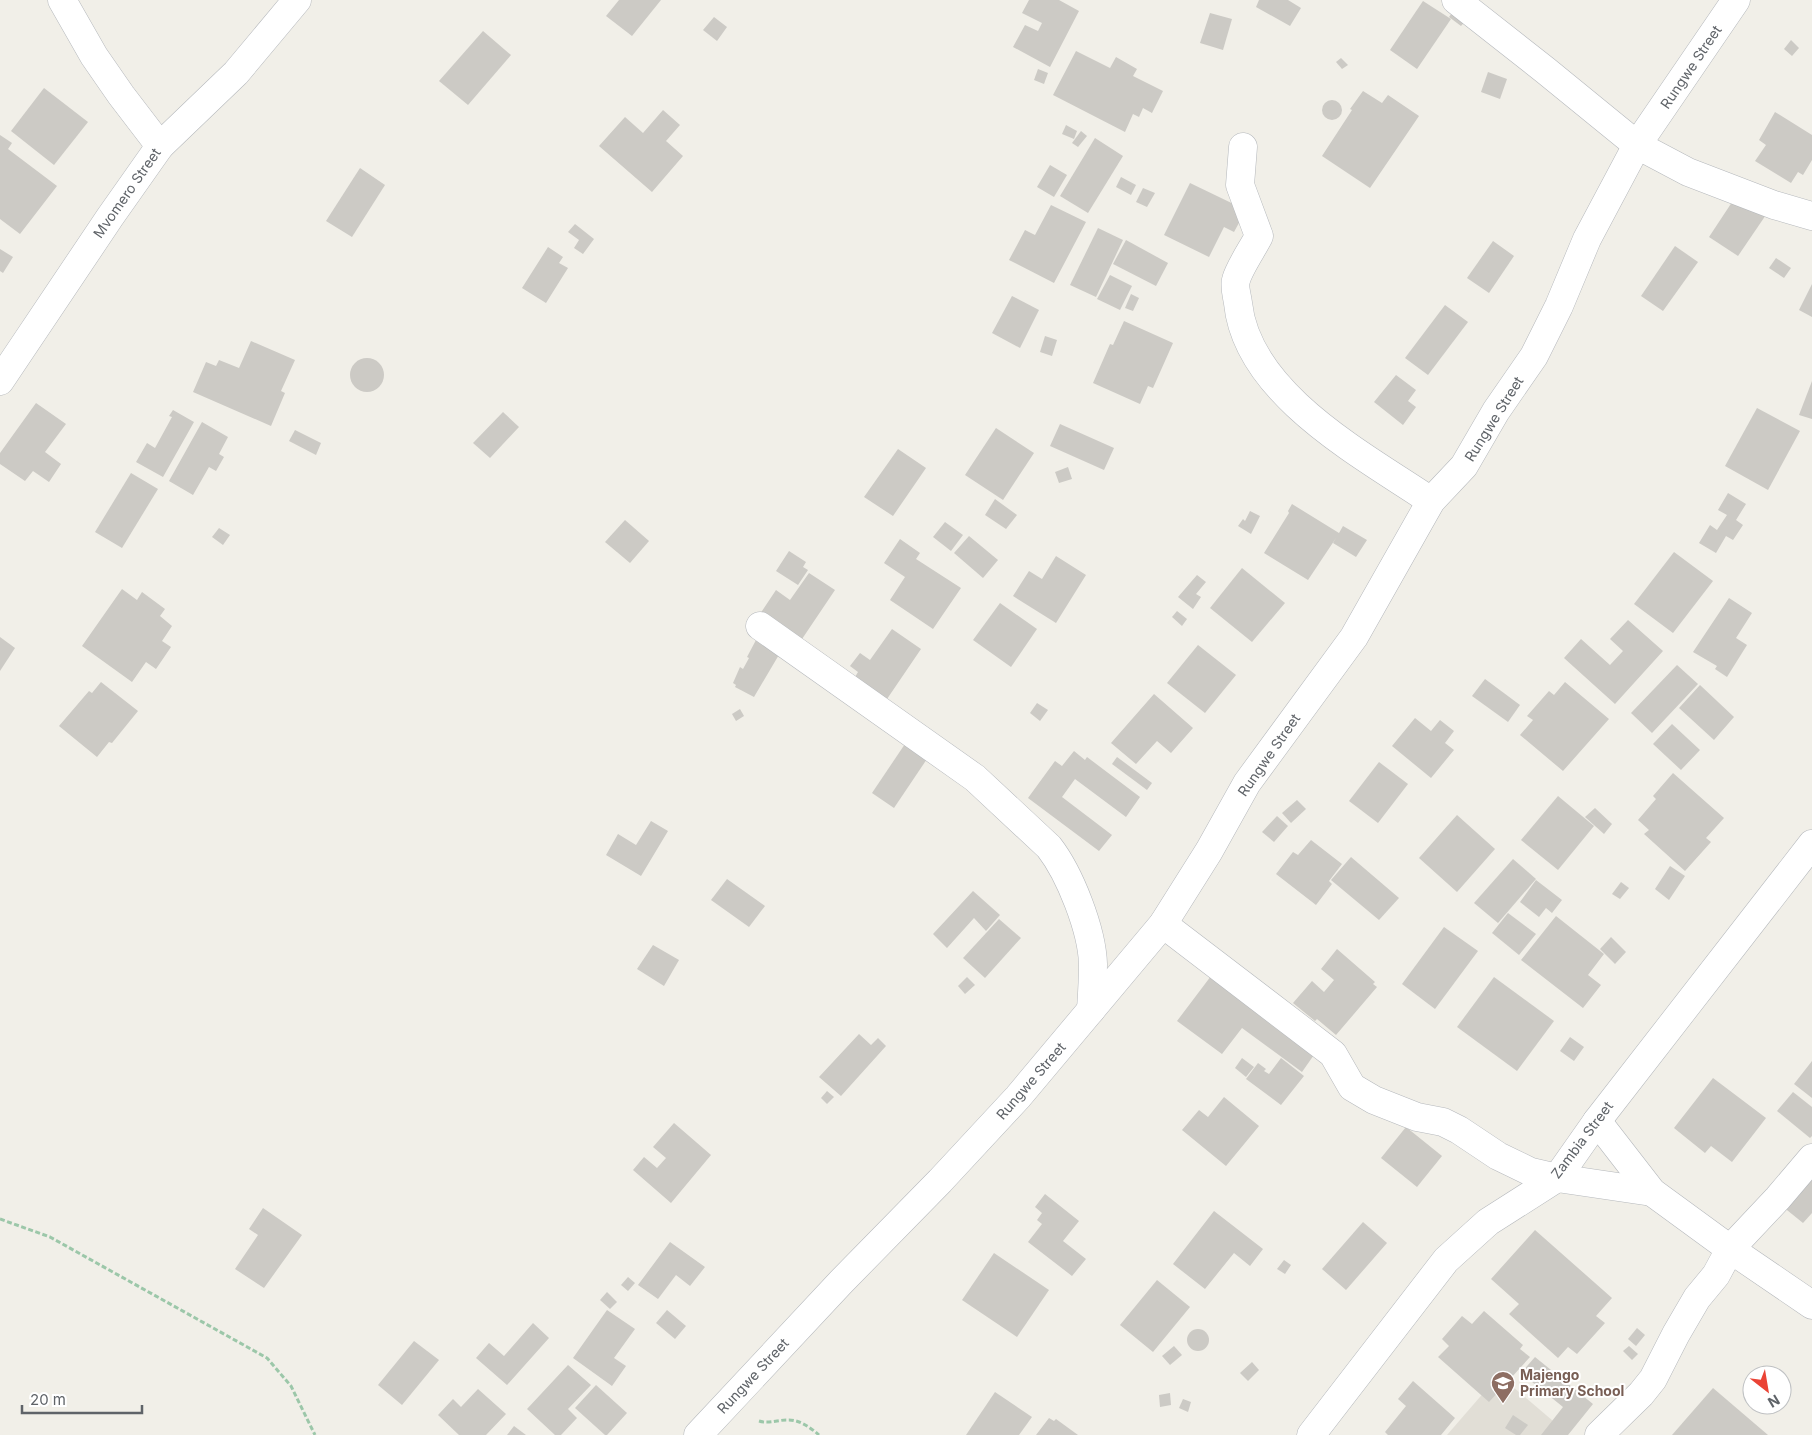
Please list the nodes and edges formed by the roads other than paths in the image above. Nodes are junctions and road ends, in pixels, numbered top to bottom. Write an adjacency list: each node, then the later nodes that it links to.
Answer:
1 (62, 0): 6 (street)
2 (297, 0): 6 (street, Mvomero Street)
3 (1456, 0): 5 (street)
4 (1736, 0): 5 (street, Rungwe Street)
5 (1637, 145): 8 (street); 10 (street, Rungwe Street)
6 (160, 146): 9 (street, Mvomero Street)
7 (1243, 147): 10 (street)
8 (1812, 216)
9 (0, 381)
10 (1432, 501): 13 (street, Rungwe Street)
11 (760, 626): 14 (street)
12 (1812, 844): 15 (street, Zambia Street)
13 (1163, 924): 14 (street, Rungwe Street); 17 (street)
14 (1091, 1010): 21 (street, Rungwe Street)
15 (1597, 1120): 17 (street, Zambia Street); 18 (street)
16 (1812, 1158): 19 (street)
17 (1557, 1178): 18 (street); 22 (street, Zambia Street)
18 (1652, 1192): 19 (street)
19 (1730, 1249): 20 (street); 23 (street)
20 (1812, 1305)
21 (698, 1435)
22 (1311, 1435)
23 (1599, 1435)

